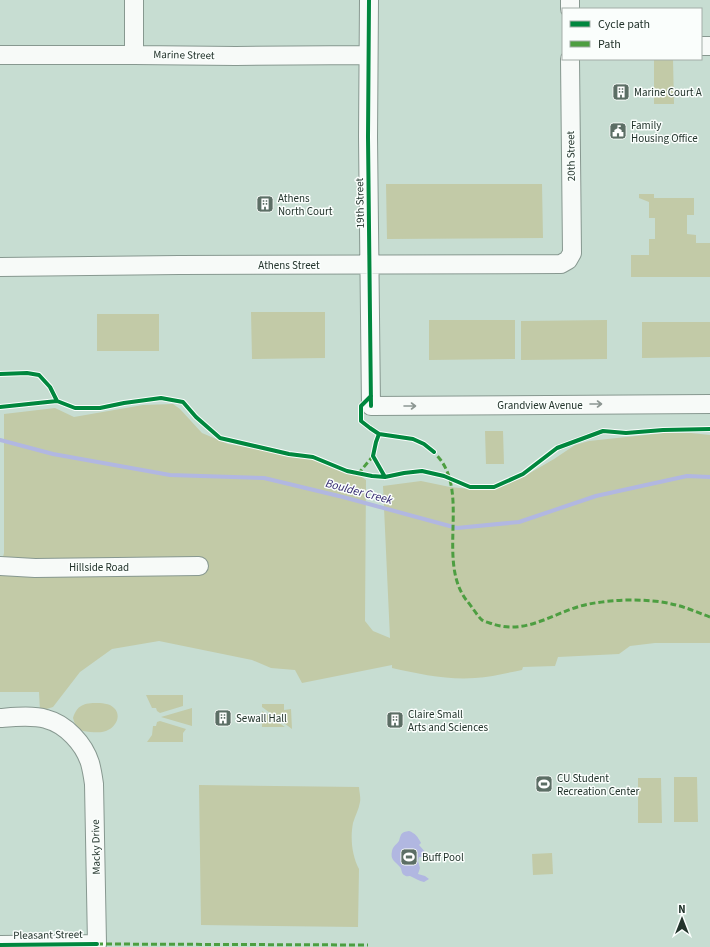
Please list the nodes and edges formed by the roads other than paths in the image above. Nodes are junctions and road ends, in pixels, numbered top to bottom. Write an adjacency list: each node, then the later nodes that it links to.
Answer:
1 (134, 0): 4 (street)
2 (369, 0): 5 (street, 19th Street)
3 (0, 55): 4 (street, Marine Street)
4 (134, 55): 5 (street, Marine Street)
5 (368, 55): 8 (street, 19th Street)
6 (570, 60): 7 (street, 20th Street)
7 (572, 252): 8 (street, Athens Street)
8 (370, 265): 9 (street, Athens Street); 11 (street, 19th Street)
9 (0, 267)
10 (710, 404): 11 (street, Grandview Avenue, one-way to 10)
11 (371, 406)
12 (0, 566): 13 (street, Hillside Road)
13 (199, 566)
14 (0, 718): 15 (street, Macky Drive)
15 (97, 944): 16 (street, Pleasant Street)
16 (0, 945)

